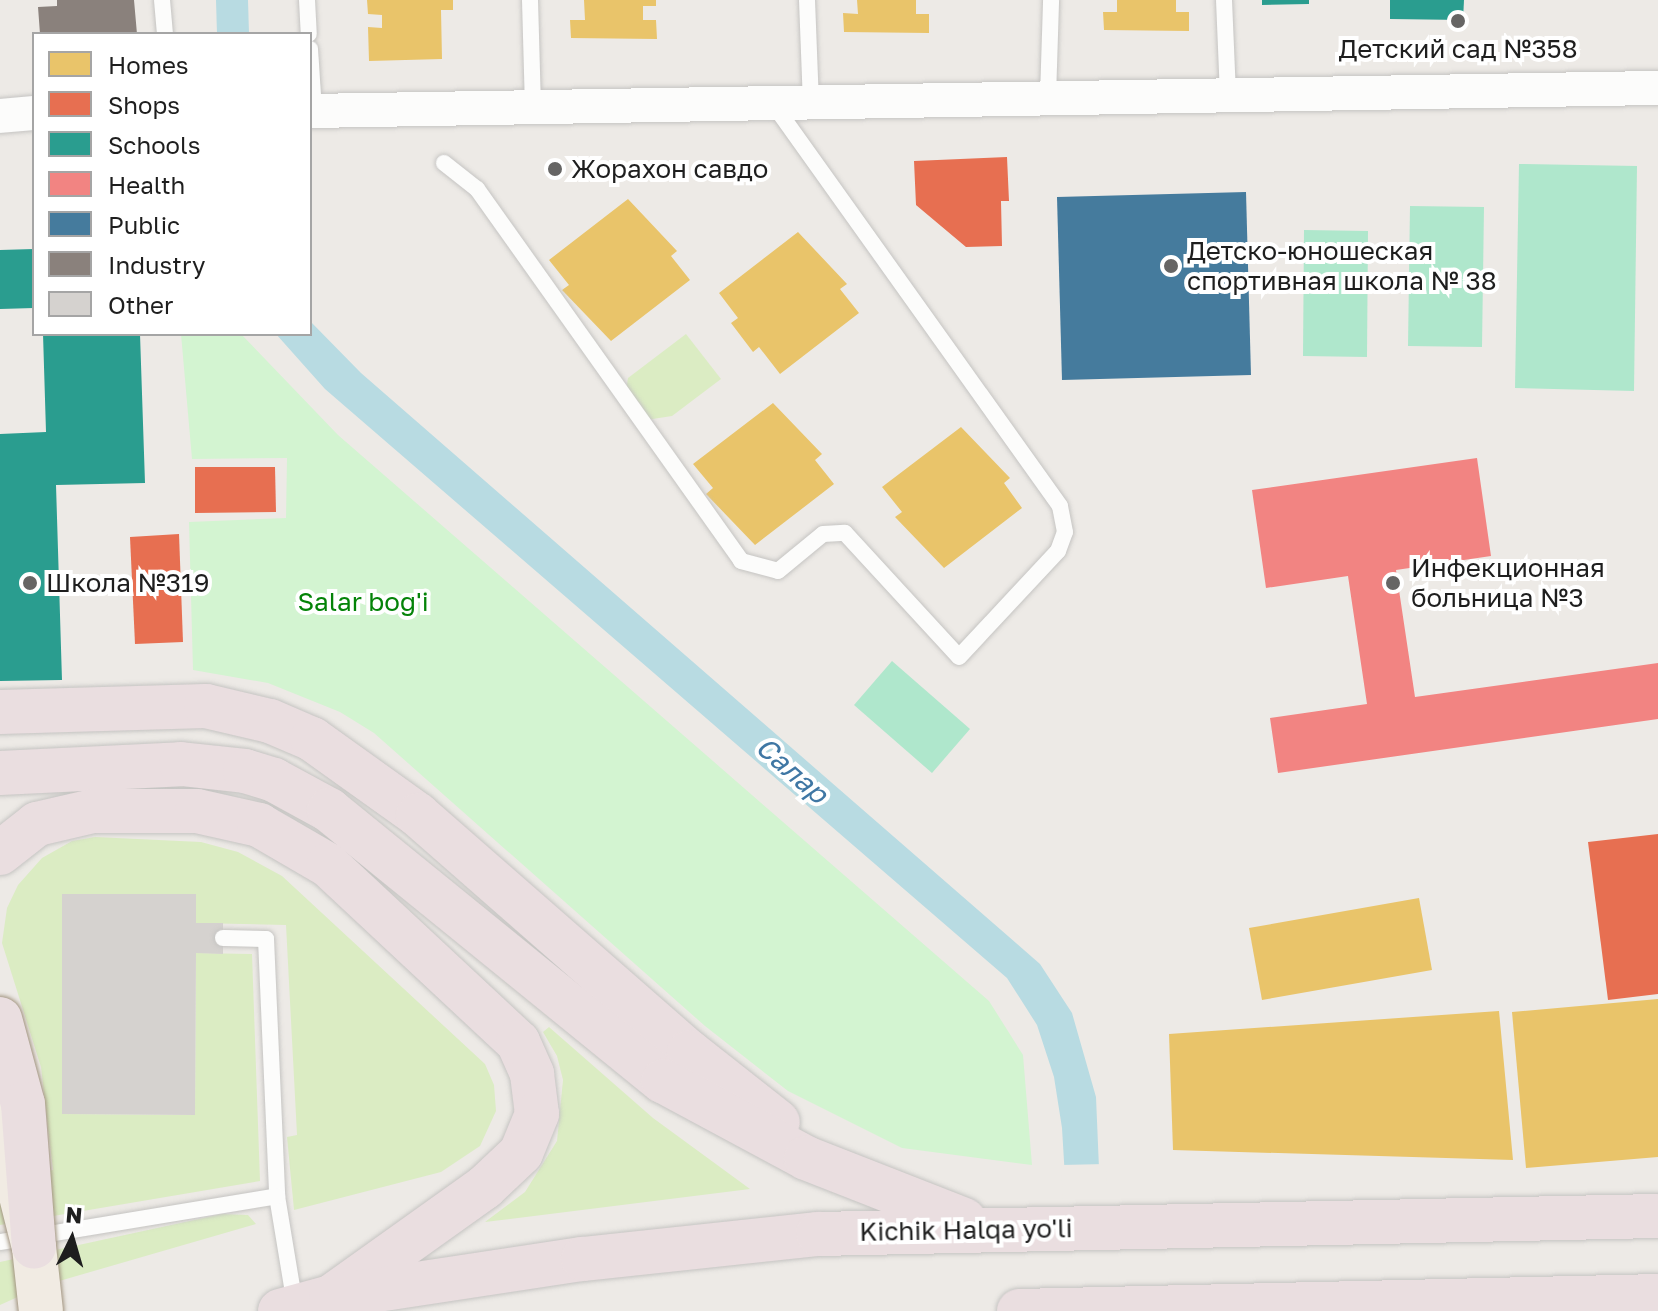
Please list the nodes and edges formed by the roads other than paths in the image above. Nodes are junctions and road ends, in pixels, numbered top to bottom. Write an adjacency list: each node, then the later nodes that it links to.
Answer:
1 (162, 0): 7 (lane)
2 (307, 0): 8 (lane)
3 (530, 0): 14 (lane)
4 (807, 0): 13 (lane)
5 (1051, 0): 11 (lane)
6 (1224, 0): 10 (lane)
7 (165, 32)
8 (309, 32)
9 (1658, 88): 10 (street)
10 (1228, 95): 11 (street)
11 (1048, 98): 13 (street)
12 (772, 102): 13 (street); 14 (street); 18 (lane)
13 (811, 102)
14 (533, 107): 15 (street)
15 (312, 111)
16 (32, 113): 17 (street)
17 (0, 116)
18 (444, 163)
19 (0, 712): 25 (highway)
20 (0, 773): 25 (highway)
21 (0, 853): 31 (highway)
22 (223, 938): 26 (lane)
23 (0, 1019): 29 (highway, bridge)
24 (0, 1113): 29 (main road, bridge)
25 (873, 1186): 28 (highway)
26 (277, 1196): 29 (lane); 31 (lane)
27 (1658, 1216): 28 (highway, Kichik Halqa yo'li)
28 (982, 1227): 31 (highway, Kichik Halqa yo'li)
29 (17, 1245): 35 (main road, bridge)
30 (1658, 1296): 32 (highway)
31 (302, 1305)
32 (1377, 1306): 33 (highway)
33 (1168, 1308): 34 (highway)
34 (1038, 1310)
35 (41, 1311)

